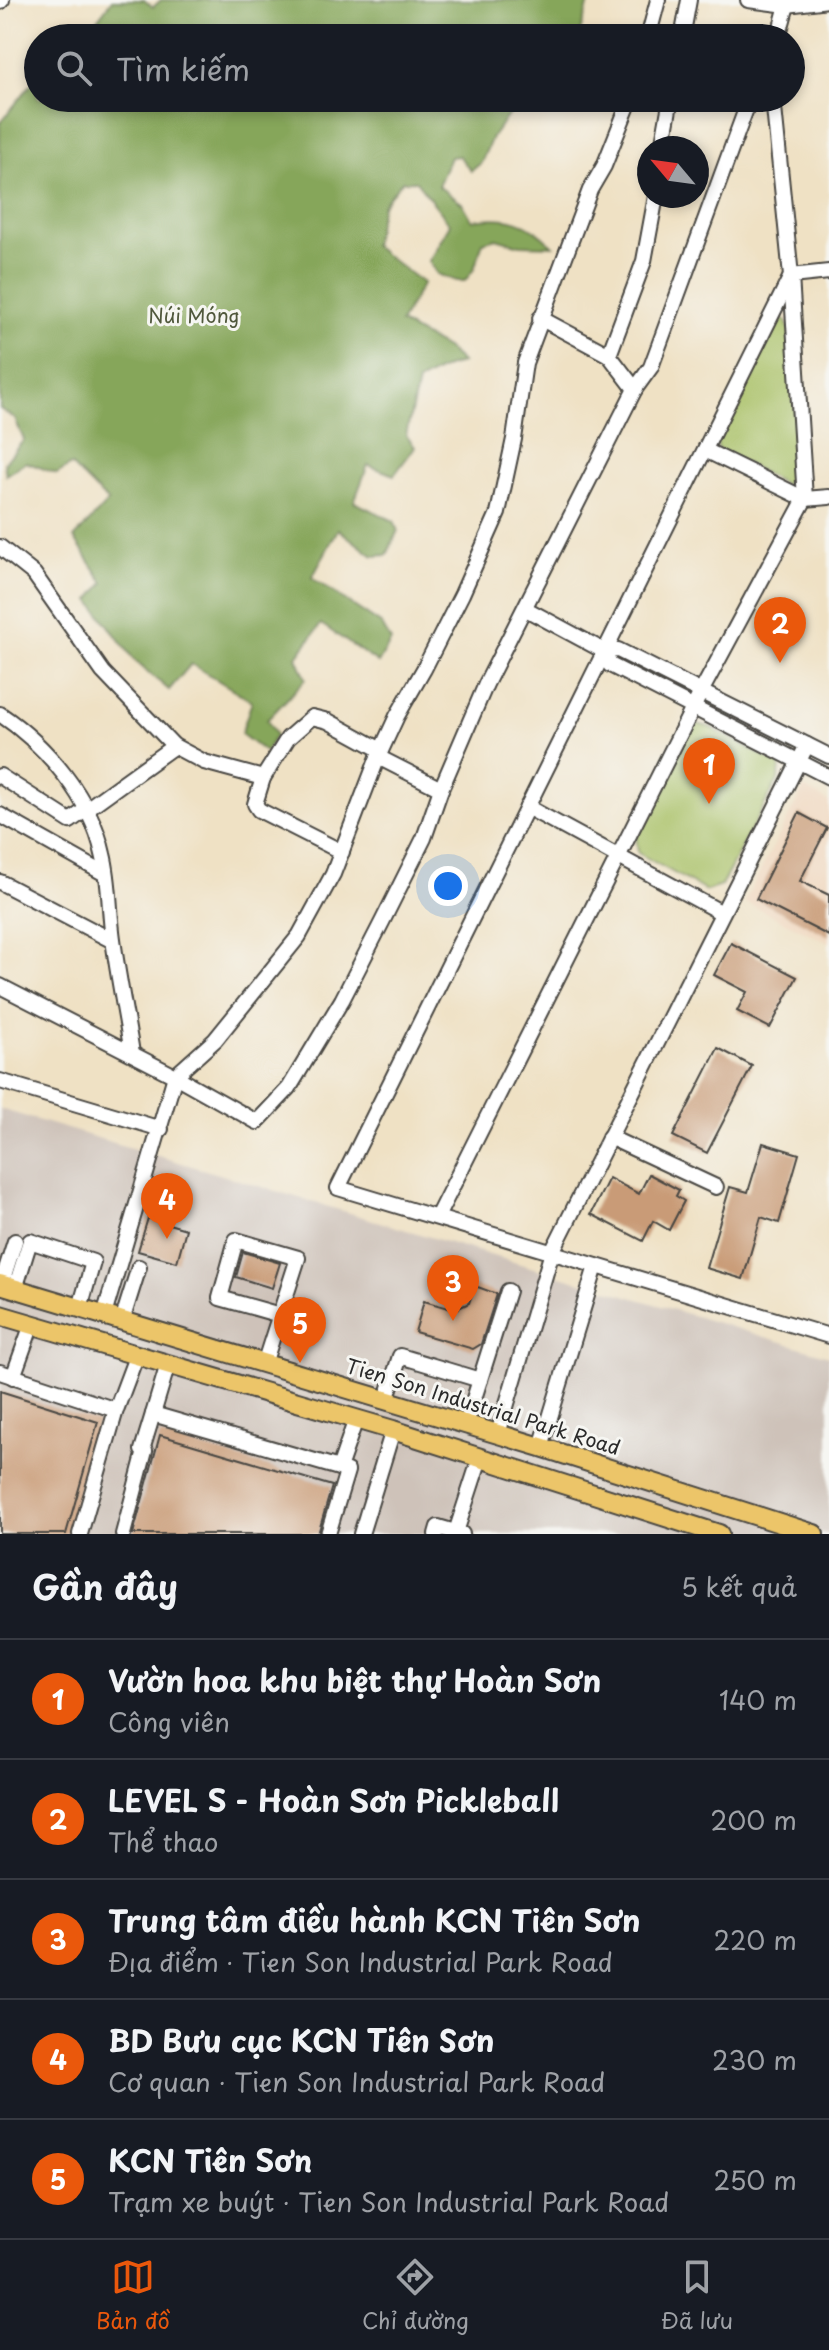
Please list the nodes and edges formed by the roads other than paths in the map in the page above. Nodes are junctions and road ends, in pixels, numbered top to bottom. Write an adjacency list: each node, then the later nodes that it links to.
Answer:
1 (658, 0): 6 (street)
2 (689, 0): 7 (street)
3 (748, 0): 5 (street)
4 (828, 0): 5 (street)
5 (786, 2): 8 (street)
6 (652, 24)
7 (685, 24)
8 (780, 24)
9 (625, 112): 17 (street)
10 (668, 112): 13 (street)
11 (745, 112): 19 (street)
12 (774, 112): 16 (street)
13 (664, 136)
14 (654, 208): 18 (street)
15 (829, 272): 16 (street)
16 (791, 276): 20 (street); 22 (street)
17 (540, 318): 18 (street); 31 (street)
18 (609, 355): 19 (street)
19 (635, 389): 24 (street)
20 (705, 450): 22 (street); 25 (street)
21 (829, 497): 22 (street)
22 (805, 499): 26 (street)
23 (0, 547): 30 (street)
24 (526, 609): 25 (street); 37 (street)
25 (604, 651): 26 (street); 27 (street); 38 (street)
26 (701, 692): 27 (street); 29 (street)
27 (694, 708): 33 (street); 42 (street)
28 (0, 714): 39 (street)
29 (807, 745): 32 (street); 33 (street)
30 (174, 746): 36 (street); 39 (street)
31 (380, 753): 36 (street); 37 (street); 41 (street)
32 (829, 756)
33 (798, 761): 35 (street); 45 (street)
34 (0, 776): 39 (street)
35 (829, 777)
36 (263, 778): 41 (street)
37 (441, 789): 49 (street)
38 (527, 807): 42 (street); 54 (street)
39 (86, 810): 43 (street)
40 (0, 815): 43 (street)
41 (342, 852): 49 (street)
42 (618, 857): 45 (street); 54 (street)
43 (105, 874): 46 (street)
44 (0, 882): 46 (street)
45 (722, 913): 52 (street)
46 (113, 941): 48 (street)
47 (0, 986): 48 (street)
48 (132, 1053): 49 (street)
49 (175, 1076): 51 (street)
50 (0, 1081): 51 (street)
51 (161, 1129): 63 (street)
52 (609, 1137): 53 (street); 56 (street)
53 (716, 1187)
54 (437, 1217): 56 (street)
55 (15, 1241): 59 (street)
56 (552, 1252): 57 (street); 79 (street)
57 (596, 1266): 67 (street); 80 (street)
58 (139, 1267): 65 (street)
59 (6, 1286): 61 (main road, Tien Son Industrial Park Road); 61 (street)
60 (508, 1291): 72 (street)
61 (80, 1308): 63 (main road, Tien Son Industrial Park Road)
62 (0, 1315): 66 (main road)
63 (104, 1315): 65 (main road, Tien Son Industrial Park Road)
64 (280, 1315): 64 (street); 70 (street)
65 (122, 1321): 70 (main road, Tien Son Industrial Park Road)
66 (32, 1324): 68 (main road); 71 (street)
67 (829, 1336)
68 (137, 1354): 69 (main road); 74 (street)
69 (168, 1364): 75 (street); 76 (main road)
70 (264, 1364): 73 (main road, Tien Son Industrial Park Road)
71 (7, 1374): 74 (street)
72 (480, 1380): 73 (street); 77 (street)
73 (394, 1403): 77 (main road, Tien Son Industrial Park Road); 78 (main road)
74 (116, 1410): 84 (street)
75 (153, 1414): 82 (street); 85 (street)
76 (356, 1419): 78 (main road); 82 (street)
77 (466, 1424): 79 (main road, Tien Son Industrial Park Road)
78 (393, 1430): 81 (main road); 87 (street)
79 (498, 1434): 80 (main road, Tien Son Industrial Park Road)
80 (541, 1447): 90 (main road, Tien Son Industrial Park Road)
81 (480, 1458): 83 (street); 89 (main road)
82 (339, 1468): 86 (street)
83 (459, 1533): 88 (street)
84 (80, 1534)
85 (123, 1534)
86 (328, 1534)
87 (361, 1534)
88 (436, 1534)
89 (719, 1534)
90 (814, 1534)

